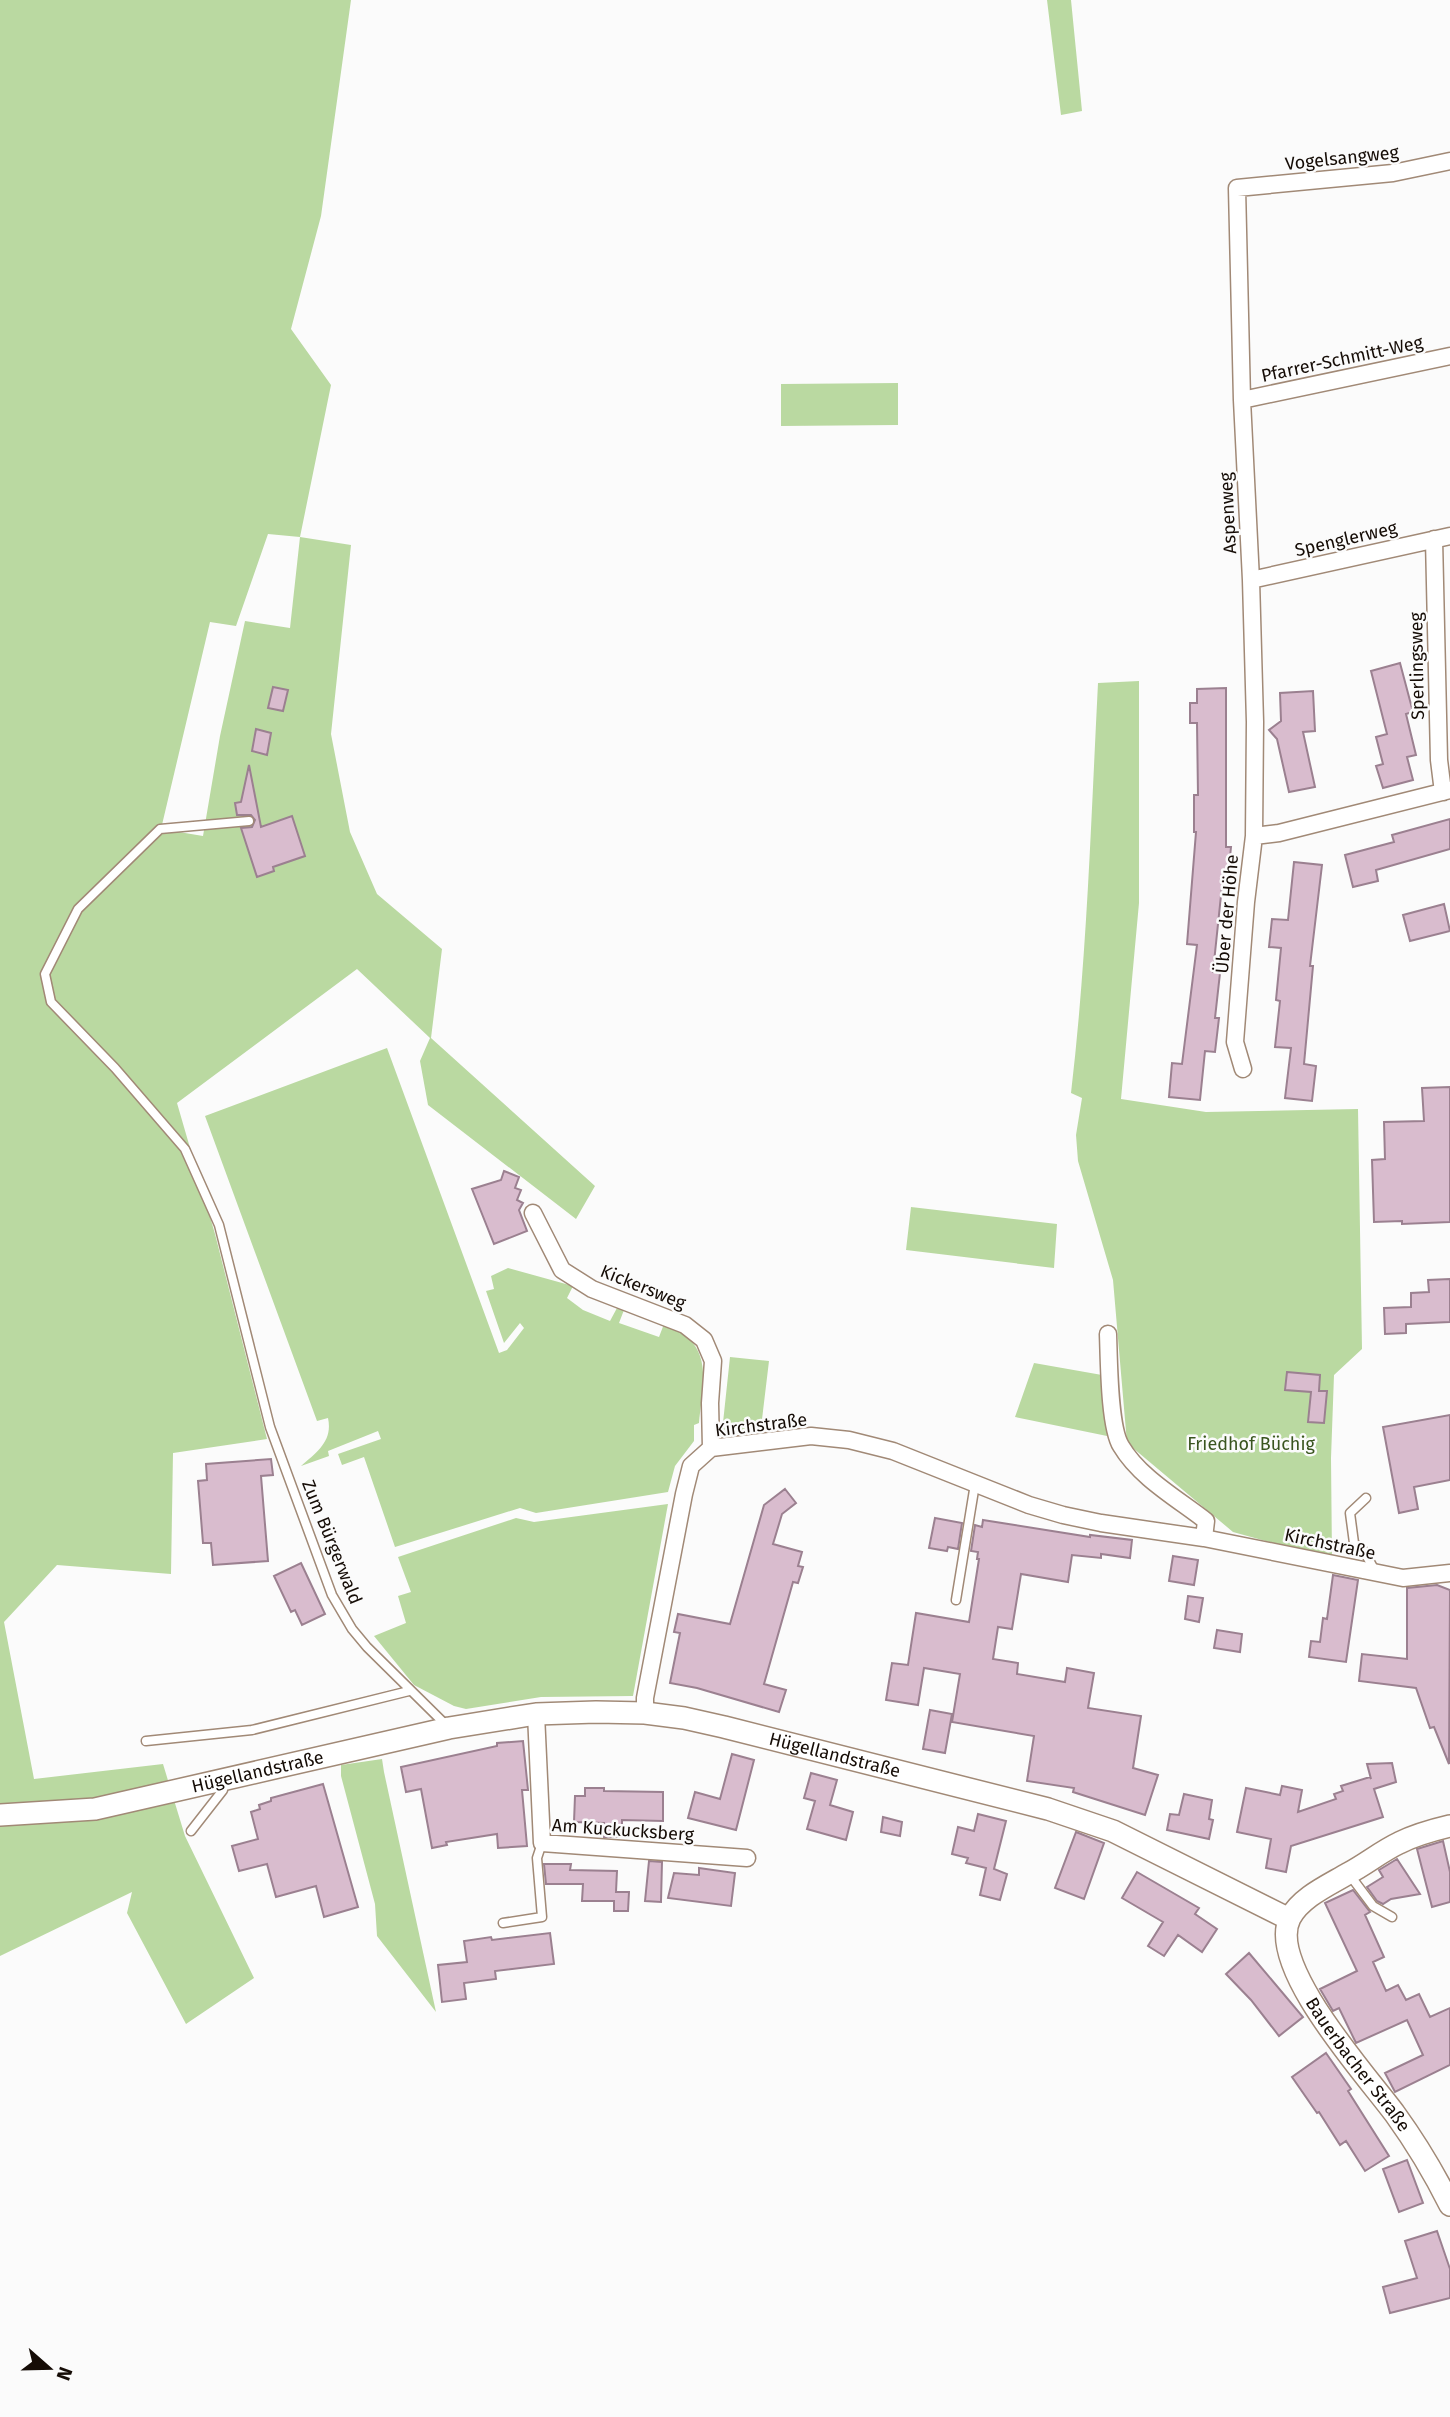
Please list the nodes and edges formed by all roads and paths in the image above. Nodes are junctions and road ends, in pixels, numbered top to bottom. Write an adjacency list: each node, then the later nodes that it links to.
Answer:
1 (1450, 160): 2 (street, Vogelsangweg)
2 (1237, 188): 4 (street, Aspenweg)
3 (1450, 356): 4 (street, Pfarrer-Schmitt-Weg)
4 (1242, 400): 7 (street, Aspenweg)
5 (1450, 536): 6 (street, Spenglerweg)
6 (1434, 539): 7 (street, Spenglerweg); 8 (street, Sperlingsweg)
7 (1251, 580): 10 (street, Aspenweg)
8 (1446, 791): 10 (street, Über der Höhe)
9 (249, 821): 21 (lane, Zum Bürgerwald)
10 (1254, 836): 11 (street, Über der Höhe)
11 (1243, 1069)
12 (533, 1213): 14 (street, Kickersweg)
13 (1108, 1334): 17 (street)
14 (711, 1448): 15 (street, Kirchstraße); 22 (street, Kirchstraße)
15 (975, 1484): 17 (street, Kirchstraße); 20 (lane)
16 (1366, 1498): 19 (lane)
17 (1204, 1538): 19 (street, Kirchstraße)
18 (1450, 1573): 19 (street, Kirchstraße)
19 (1376, 1574)
20 (956, 1600)
21 (409, 1691): 24 (lane, Zum Bürgerwald); 25 (lane)
22 (645, 1713): 23 (street, Hügellandstraße); 34 (street, Hügellandstraße)
23 (536, 1714): 24 (street, Hügellandstraße); 30 (street, Am Kuckucksberg)
24 (449, 1728): 26 (street, Hügellandstraße)
25 (146, 1741)
26 (223, 1779): 27 (street, Hügellandstraße); 29 (lane)
27 (0, 1815)
28 (1450, 1826): 32 (street)
29 (191, 1831)
30 (542, 1843): 31 (street, Am Kuckucksberg); 35 (lane)
31 (747, 1858)
32 (1349, 1874): 33 (lane); 34 (street)
33 (1392, 1917)
34 (1289, 1919): 36 (street, Bauerbacher Straße)
35 (503, 1923)
36 (1450, 2205)

